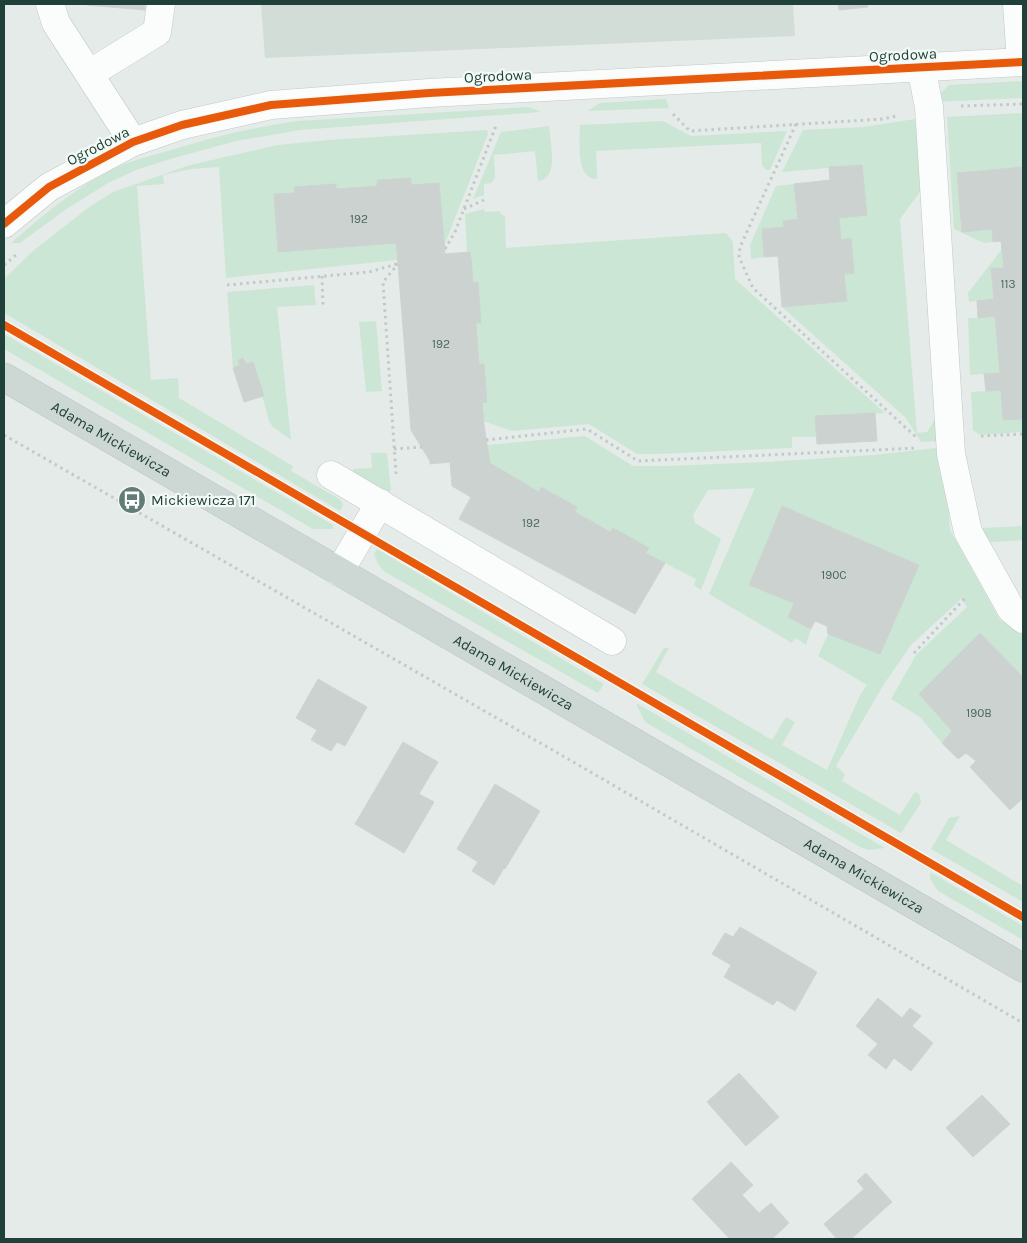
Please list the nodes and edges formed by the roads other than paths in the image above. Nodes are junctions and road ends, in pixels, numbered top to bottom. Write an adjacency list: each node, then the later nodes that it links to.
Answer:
1 (50, 4): 6 (street)
2 (161, 4): 6 (street)
3 (1017, 4): 4 (street)
4 (1022, 62): 5 (street, Ogrodowa)
5 (922, 67): 7 (street, Ogrodowa); 13 (street)
6 (89, 74): 7 (street)
7 (133, 142): 8 (street, Ogrodowa)
8 (4, 224)
9 (4, 377): 12 (main road, Adama Mickiewicza)
10 (331, 475): 11 (street)
11 (389, 509): 12 (street); 14 (street)
12 (339, 572): 15 (main road, Adama Mickiewicza)
13 (1023, 619)
14 (612, 641)
15 (1023, 968)

